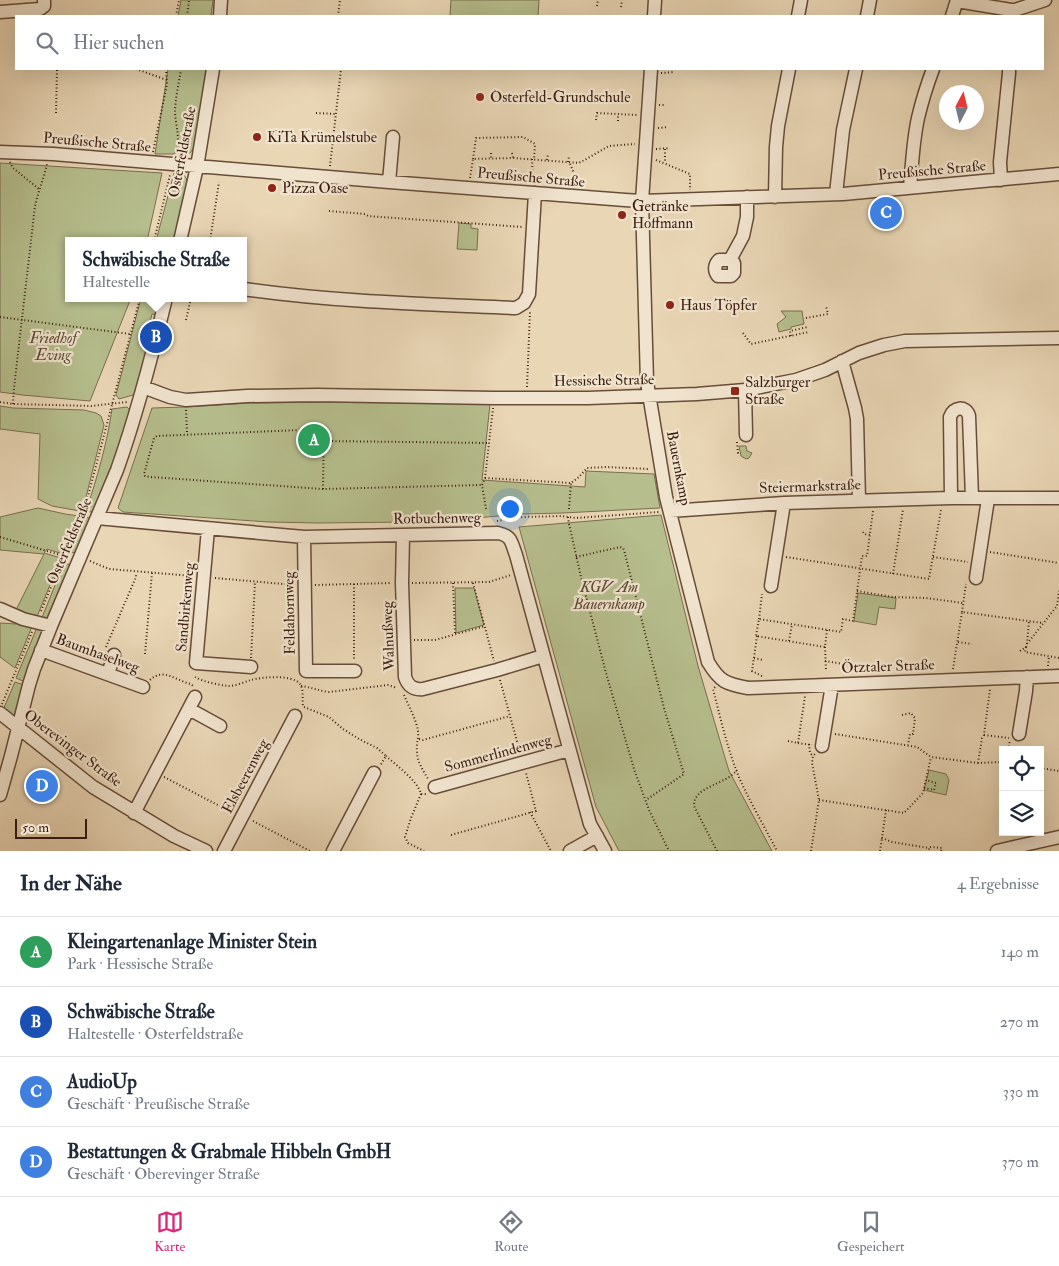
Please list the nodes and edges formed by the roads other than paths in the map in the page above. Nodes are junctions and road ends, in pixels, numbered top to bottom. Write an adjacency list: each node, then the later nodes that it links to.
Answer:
1 (44, 0): 8 (street)
2 (221, 0): 10 (street)
3 (655, 0): 11 (street)
4 (801, 0): 12 (street)
5 (870, 0): 13 (street)
6 (957, 0): 9 (street); 14 (street)
7 (1045, 0): 9 (street)
8 (0, 12)
9 (1015, 13)
10 (220, 15)
11 (654, 15)
12 (798, 15)
13 (867, 15)
14 (952, 15)
15 (213, 70): 23 (street, Osterfeldstraße)
16 (789, 70): 30 (street)
17 (856, 70): 29 (street)
18 (933, 70): 28 (street)
19 (1008, 70): 25 (street)
20 (654, 71): 32 (street, Bauernkamp)
21 (393, 137): 26 (street)
22 (6, 152): 23 (street, Preußische Straße)
23 (197, 167): 26 (street, Preußische Straße); 33 (street, Osterfeldstraße)
24 (1059, 174): 25 (street, Preußische Straße)
25 (1001, 180): 28 (street, Preußische Straße)
26 (389, 182): 27 (street, Preußische Straße)
27 (534, 188): 32 (street, Preußische Straße); 35 (street)
28 (910, 188): 29 (street, Preußische Straße)
29 (836, 194): 30 (street, Preußische Straße)
30 (775, 197): 31 (street, Preußische Straße)
31 (747, 198): 32 (street, Preußische Straße); 34 (street)
32 (642, 201): 41 (street, Bauernkamp)
33 (181, 237)
34 (730, 260)
35 (247, 289)
36 (165, 302): 39 (street, Osterfeldstraße)
37 (1059, 338): 38 (street, Hessische Straße)
38 (842, 361): 40 (street, Hessische Straße); 46 (street)
39 (143, 387): 41 (street, Hessische Straße); 50 (street, Osterfeldstraße)
40 (745, 390): 41 (street, Hessische Straße); 42 (street)
41 (650, 396): 49 (street, Bauernkamp)
42 (746, 435)
43 (972, 498): 45 (street, Steiermarkstraße); 48 (street, Steiermarkstraße); 48 (street)
44 (1059, 498): 45 (street, Steiermarkstraße)
45 (988, 499): 54 (street)
46 (859, 501): 47 (street, Steiermarkstraße); 48 (street, Steiermarkstraße)
47 (784, 502): 49 (street, Steiermarkstraße); 55 (street)
48 (946, 502)
49 (670, 511): 66 (street, Bauernkamp)
50 (97, 518): 51 (street, Rotbuchenweg); 57 (street, Osterfeldstraße)
51 (208, 529): 53 (street, Rotbuchenweg); 61 (street, Sandbirkenweg)
52 (403, 535): 53 (street, Rotbuchenweg); 60 (street, Rotbuchenweg); 60 (street, Walnußweg)
53 (304, 537): 62 (street, Feldahornweg)
54 (976, 578)
55 (767, 590)
56 (0, 609): 57 (street)
57 (51, 626): 58 (street, Osterfeldstraße)
58 (42, 650): 63 (street, Baumhaselweg); 74 (street, Osterfeldstraße)
59 (109, 655): 63 (street)
60 (543, 656): 77 (street, Rotbuchenweg)
61 (251, 664)
62 (355, 671)
63 (108, 674): 68 (street, Baumhaselweg)
64 (1059, 676): 65 (street, Ötztaler Straße)
65 (1027, 677): 67 (street, Ötztaler Straße); 75 (street)
66 (720, 679): 67 (street, Ötztaler Straße)
67 (832, 685): 76 (street)
68 (143, 687)
69 (195, 697): 70 (street)
70 (189, 709): 73 (street); 81 (street)
71 (299, 711): 85 (street, Elsbeerenweg)
72 (0, 713): 74 (street, Oberevinger Straße)
73 (220, 726)
74 (18, 728): 80 (street, Osterfeldstraße); 81 (street, Oberevinger Straße)
75 (1014, 736)
76 (815, 749)
77 (569, 750): 79 (street, Sommerlindenweg); 82 (street, Rotbuchenweg)
78 (374, 773): 86 (street)
79 (432, 784)
80 (0, 795)
81 (134, 813): 84 (street, Oberevinger Straße)
82 (597, 836): 87 (street); 88 (street, Rotbuchenweg)
83 (1059, 837): 89 (street)
84 (206, 851)
85 (224, 851)
86 (333, 851)
87 (570, 851)
88 (605, 851)
89 (997, 851)

